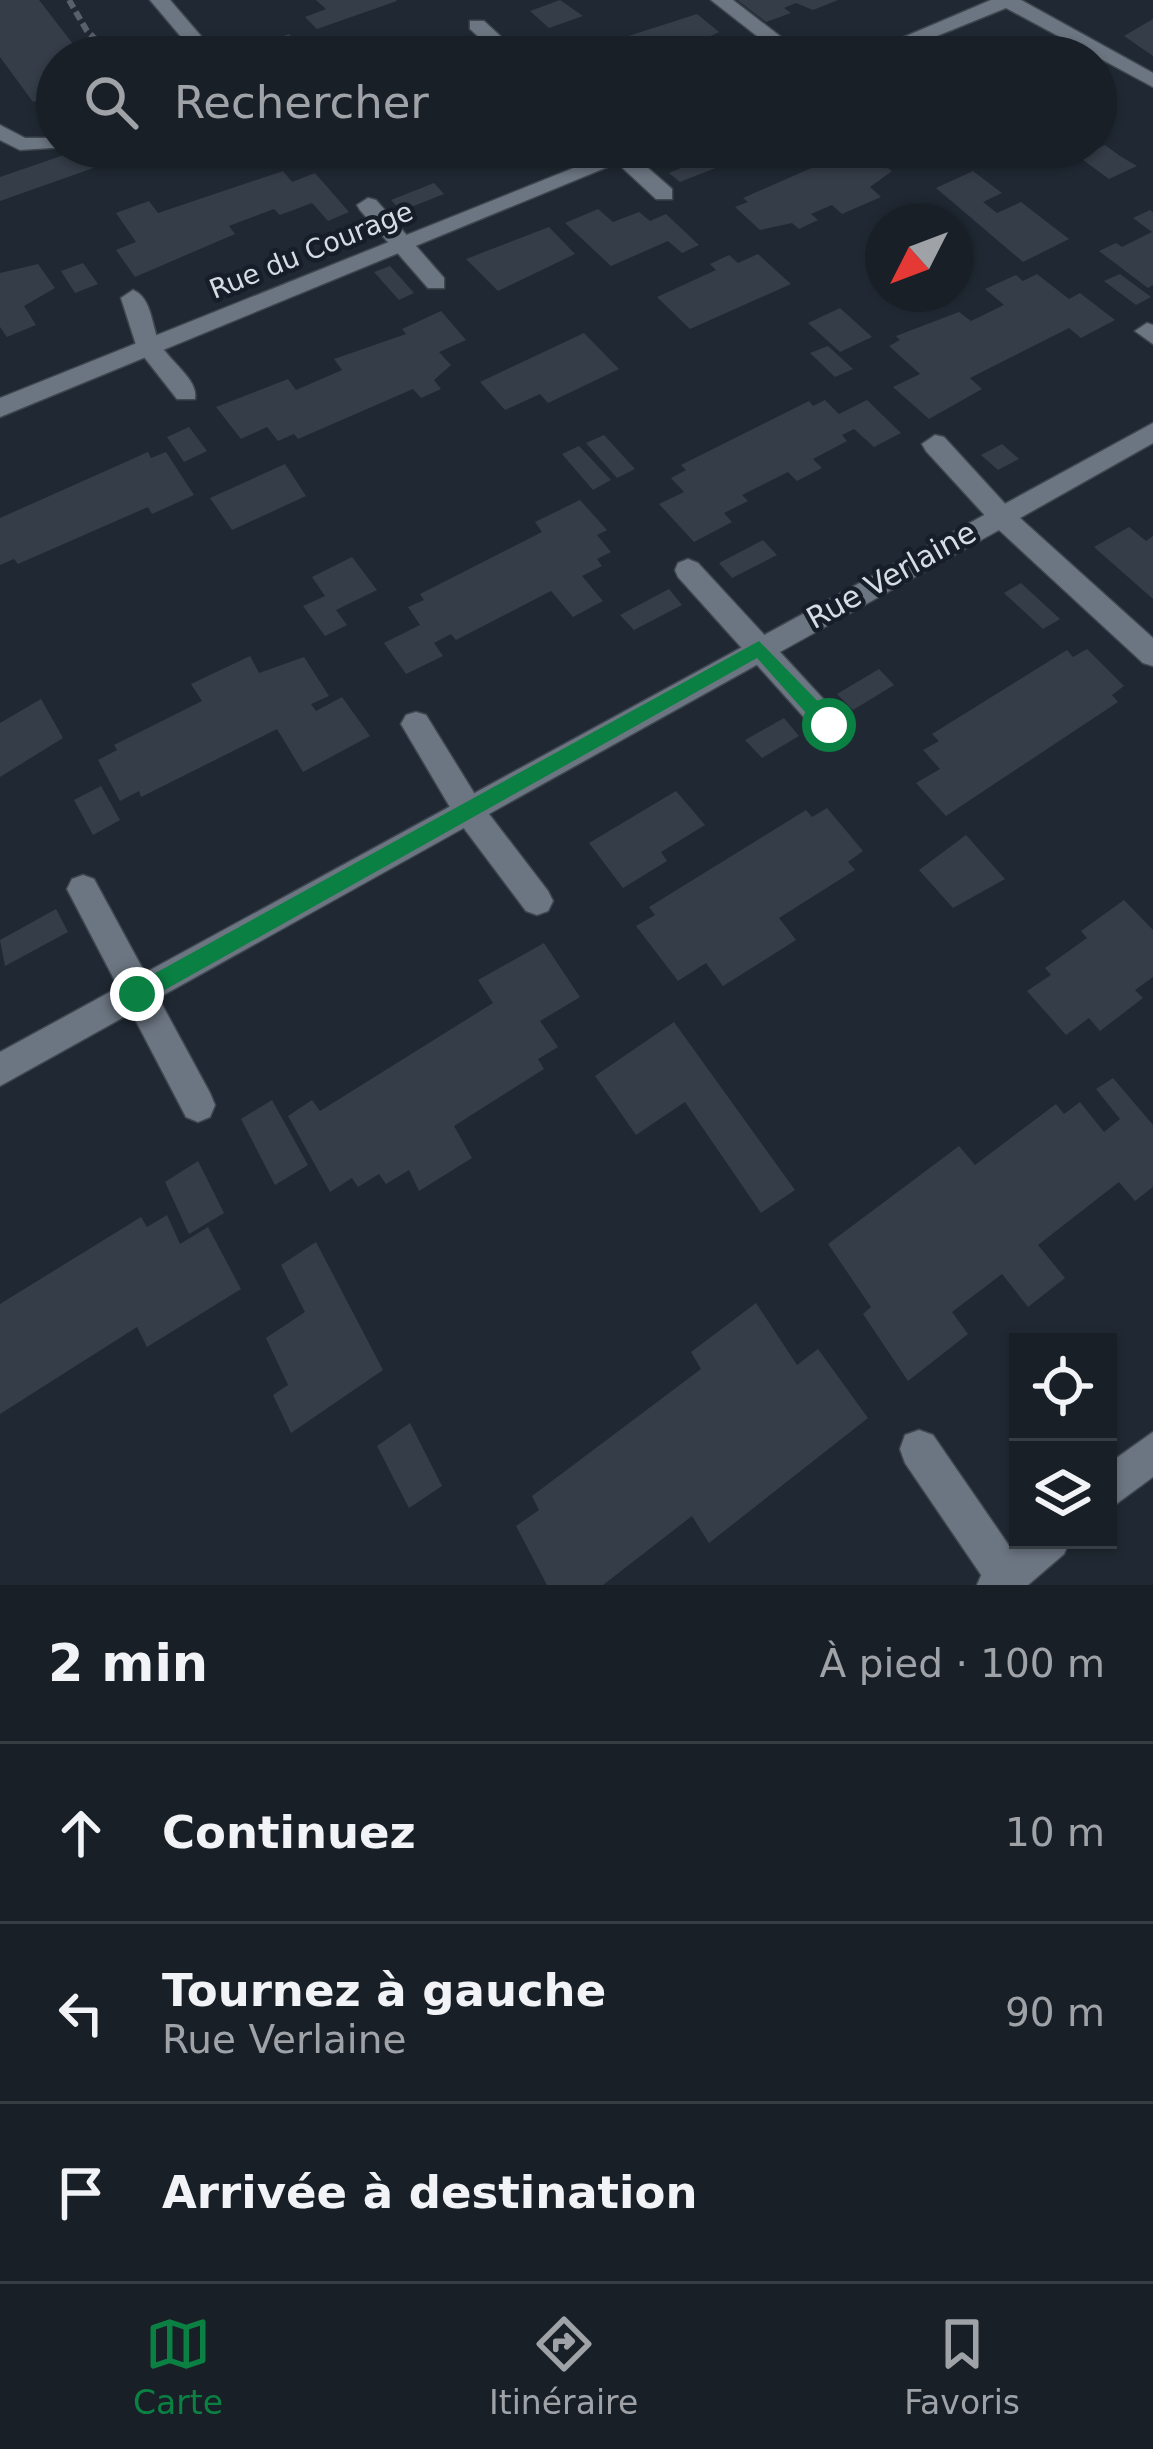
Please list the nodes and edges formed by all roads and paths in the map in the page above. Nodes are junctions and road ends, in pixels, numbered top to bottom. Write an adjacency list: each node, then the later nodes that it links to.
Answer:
1 (69, 0): 6 (path)
2 (160, 0): 7 (street)
3 (722, 0): 9 (street)
4 (1007, 0): 10 (street); 11 (street)
5 (477, 25): 8 (street)
6 (92, 36)
7 (191, 36)
8 (489, 36)
9 (769, 36)
10 (919, 36)
11 (1072, 36)
12 (1117, 61): 13 (street)
13 (1153, 81)
14 (0, 131): 15 (street)
15 (36, 144)
16 (579, 168): 20 (street, Rue du Courage)
17 (634, 168): 18 (street)
18 (664, 194)
19 (368, 205): 20 (street)
20 (401, 246): 21 (street); 23 (street, Rue du Courage)
21 (436, 284)
22 (133, 298): 23 (street)
23 (149, 348): 24 (street); 25 (street, Rue du Courage)
24 (186, 393)
25 (0, 408)
26 (1153, 432): 28 (street, Rue Verlaine)
27 (935, 444): 28 (street)
28 (1000, 514): 30 (street, Rue Verlaine); 31 (street)
29 (688, 570): 30 (street)
30 (759, 648): 33 (street); 34 (street, Rue Verlaine)
31 (1153, 655)
32 (416, 724): 34 (street)
33 (829, 725)
34 (468, 810): 36 (street); 37 (street, Rue Verlaine)
35 (83, 889): 37 (street)
36 (537, 901)
37 (137, 994): 38 (street, Rue Verlaine); 39 (street)
38 (0, 1070)
39 (199, 1105)
40 (919, 1449): 44 (street)
41 (1153, 1451): 42 (street)
42 (1117, 1482)
43 (1039, 1549): 44 (street)
44 (1002, 1581)

